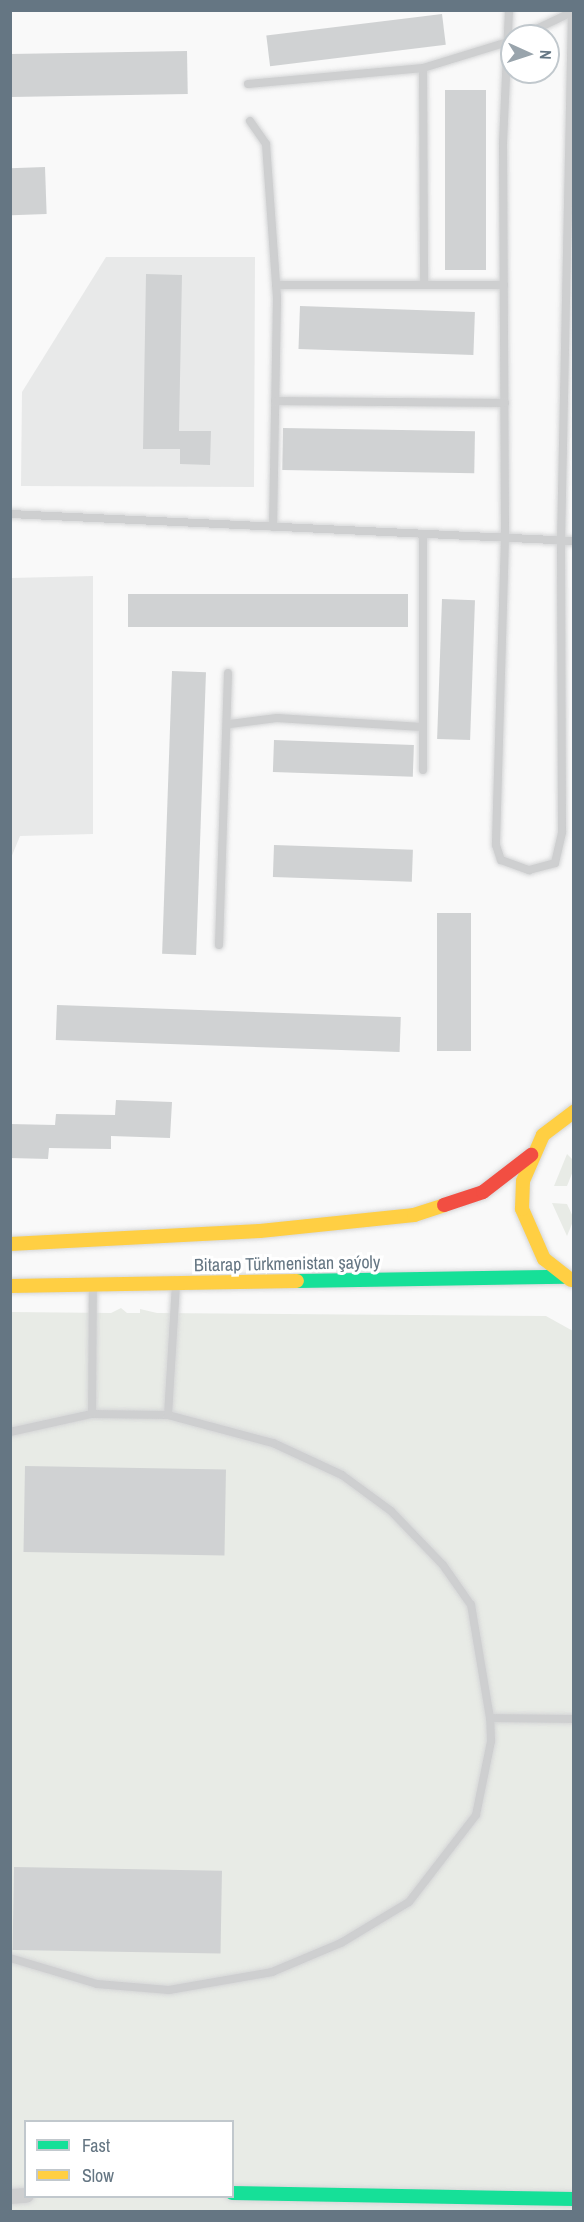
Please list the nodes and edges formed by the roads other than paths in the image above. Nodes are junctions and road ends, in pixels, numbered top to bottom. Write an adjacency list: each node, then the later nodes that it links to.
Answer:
1 (572, 11): 2 (lane); 17 (lane)
2 (546, 24)
3 (500, 45): 4 (lane)
4 (423, 68): 5 (lane); 9 (lane)
5 (248, 84)
6 (509, 84): 10 (lane)
7 (250, 121): 8 (lane)
8 (276, 285): 9 (lane); 11 (lane)
9 (424, 285): 10 (lane)
10 (504, 285): 12 (lane)
11 (275, 400): 12 (lane); 14 (lane)
12 (505, 403): 16 (lane)
13 (10, 514): 14 (lane)
14 (273, 527): 15 (lane)
15 (423, 534): 16 (lane); 21 (lane)
16 (505, 538): 17 (lane); 17 (lane)
17 (561, 541): 18 (lane)
18 (573, 541)
19 (228, 673): 20 (lane)
20 (230, 724): 21 (lane); 23 (lane)
21 (422, 727): 22 (lane)
22 (423, 770)
23 (219, 945)
24 (573, 1112): 25 (main road)
25 (531, 1155): 26 (main road, Bitarap Türkmenistan şaýoly); 27 (main road)
26 (10, 1244)
27 (569, 1279): 28 (main road, Bitarap Türkmenistan şaýoly)
28 (176, 1285): 30 (main road, Bitarap Türkmenistan şaýoly); 32 (lane)
29 (10, 1286): 30 (main road, Bitarap Türkmenistan şaýoly)
30 (93, 1286): 31 (lane)
31 (92, 1414): 32 (lane); 33 (lane)
32 (168, 1414): 34 (lane)
33 (10, 1432)
34 (490, 1718): 35 (lane); 36 (lane)
35 (573, 1719)
36 (10, 1958)
37 (234, 2193): 38 (main road)
38 (573, 2199)

